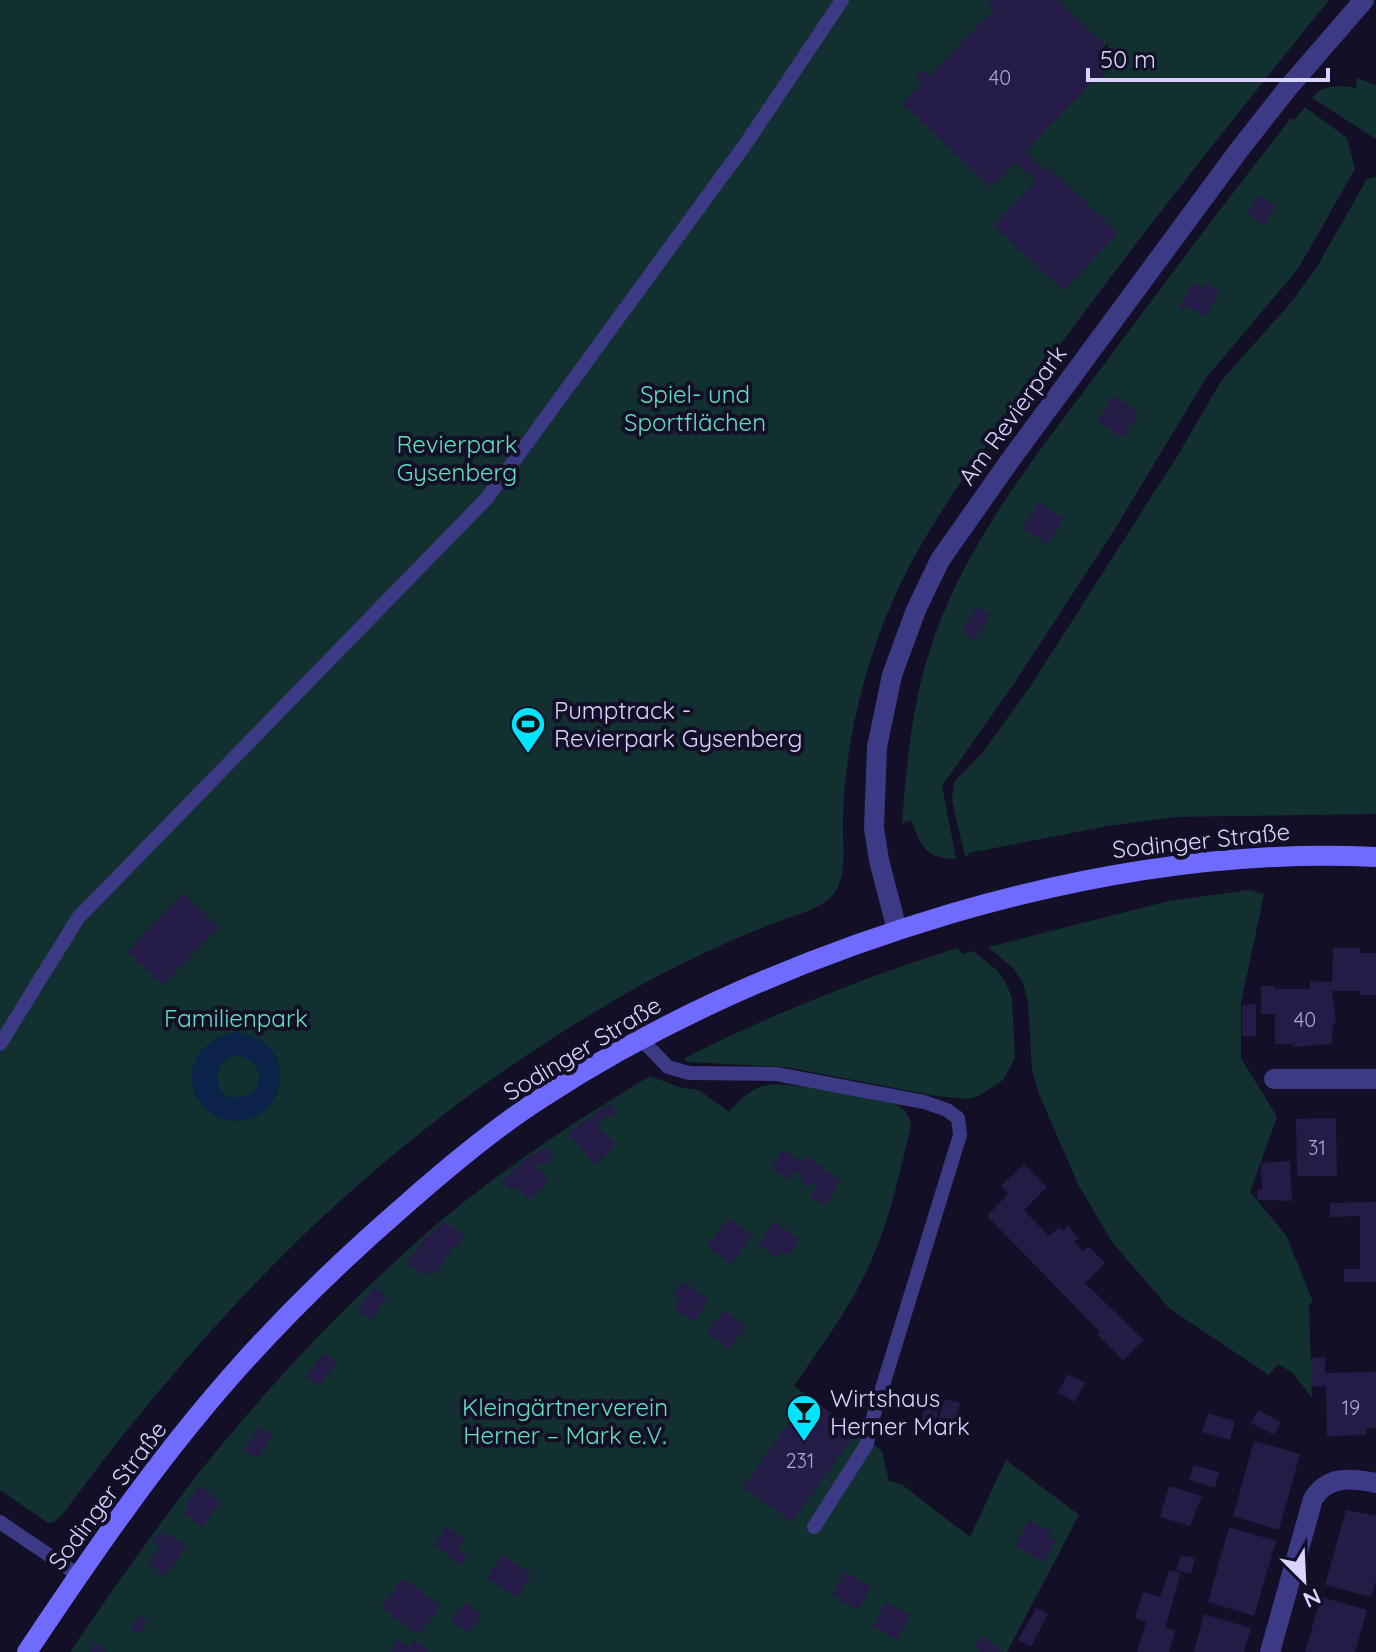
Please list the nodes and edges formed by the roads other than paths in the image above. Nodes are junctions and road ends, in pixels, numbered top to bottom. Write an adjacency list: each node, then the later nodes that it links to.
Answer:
1 (842, 0): 6 (lane)
2 (1364, 0): 4 (street, Am Revierpark)
3 (1376, 857): 4 (main road, Sodinger Straße)
4 (897, 930): 5 (main road, Sodinger Straße)
5 (642, 1040): 11 (lane); 12 (main road, Sodinger Straße)
6 (0, 1044)
7 (1274, 1079): 8 (street)
8 (1376, 1079)
9 (1376, 1483): 14 (street)
10 (0, 1522): 12 (lane)
11 (814, 1527)
12 (78, 1575): 13 (main road, Sodinger Straße)
13 (27, 1652)
14 (1270, 1652)

